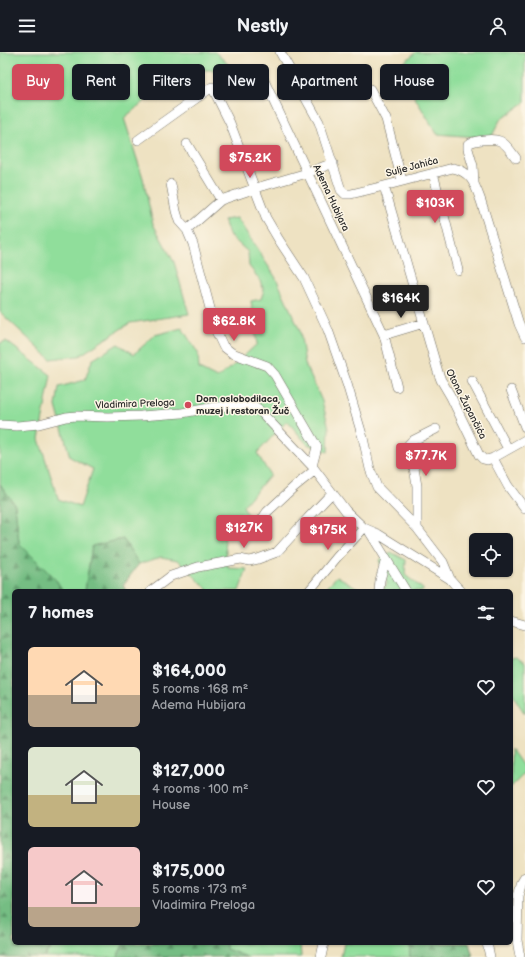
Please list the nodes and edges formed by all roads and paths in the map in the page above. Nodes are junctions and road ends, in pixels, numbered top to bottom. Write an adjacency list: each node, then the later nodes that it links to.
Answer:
1 (280, 52): 7 (street, Sulje Jahića)
2 (269, 91): 8 (street, Adema Hubijara)
3 (372, 93): 10 (street)
4 (138, 140): 14 (street)
5 (187, 144): 15 (street)
6 (516, 158): 11 (street)
7 (332, 162): 8 (street); 13 (street, Sulje Jahića)
8 (307, 173): 14 (street); 19 (street, Adema Hubijara)
9 (433, 173): 10 (street, Sulje Jahića); 11 (street, Sulje Jahića); 17 (street)
10 (402, 181): 13 (street, Sulje Jahića)
11 (474, 183): 20 (street, Sulje Jahića)
12 (171, 184): 16 (street)
13 (384, 186): 18 (street, Otona Župančića)
14 (256, 188): 15 (street); 34 (street)
15 (221, 200): 16 (street)
16 (187, 230): 30 (street)
17 (458, 270)
18 (424, 323): 19 (street); 29 (street, Otona Župančića)
19 (384, 335): 22 (street, Adema Hubijara)
20 (525, 337)
21 (472, 381): 28 (street, Otona Župančića)
22 (397, 387)
23 (511, 390): 25 (street)
24 (0, 425): 30 (street, Vladimira Preloga)
25 (525, 427)
26 (436, 429): 34 (street)
27 (525, 440): 28 (street)
28 (508, 449): 29 (street)
29 (493, 458): 32 (street)
30 (313, 468): 31 (street, Vladimira Preloga); 33 (street)
31 (332, 493): 35 (street, Vladimira Preloga); 38 (street)
32 (525, 509)
33 (263, 518)
34 (417, 528): 37 (street)
35 (366, 529): 36 (street); 37 (street, Vladimira Preloga); 39 (street)
36 (386, 559): 40 (street); 41 (street)
37 (450, 579): 42 (street, Vladimira Preloga)
38 (161, 588)
39 (311, 589)
40 (379, 589)
41 (405, 589)
42 (458, 589)
43 (513, 622): 44 (street)
44 (525, 625)
45 (525, 877): 50 (street)
46 (324, 945): 48 (street)
47 (487, 945): 49 (street)
48 (321, 957)
49 (490, 957)
50 (520, 957)

